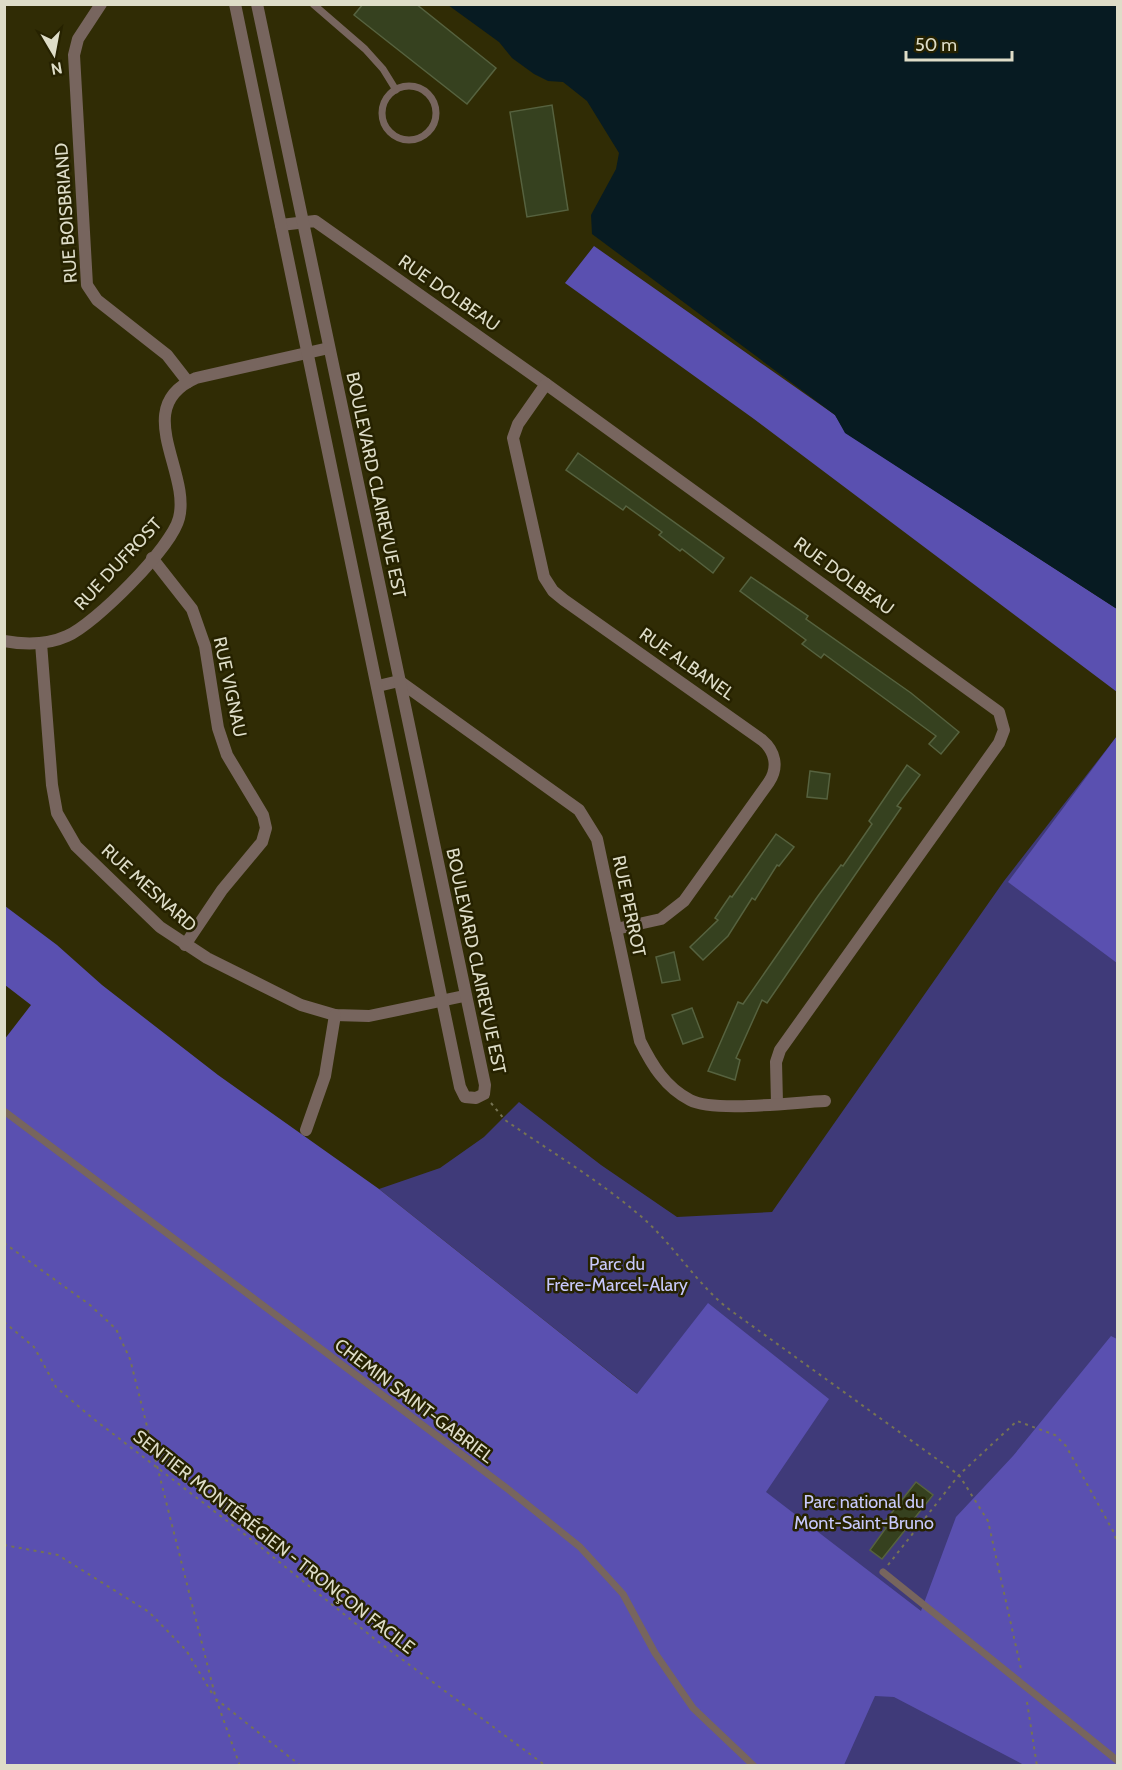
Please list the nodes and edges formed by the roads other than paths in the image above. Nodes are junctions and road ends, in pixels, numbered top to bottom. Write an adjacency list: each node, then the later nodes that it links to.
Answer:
1 (101, 4): 10 (street, RUE BOISBRIAND)
2 (235, 4): 7 (street, BOULEVARD CLAIREVUE EST)
3 (257, 4): 6 (street, BOULEVARD CLAIREVUE EST)
4 (313, 4): 5 (lane)
5 (396, 90): 5 (lane)
6 (302, 221): 7 (street); 8 (street, BOULEVARD CLAIREVUE EST); 11 (street, RUE DOLBEAU)
7 (281, 225): 9 (street, BOULEVARD CLAIREVUE EST)
8 (329, 348): 9 (street); 15 (street, BOULEVARD CLAIREVUE EST)
9 (307, 352): 10 (street); 16 (street, BOULEVARD CLAIREVUE EST)
10 (188, 382): 12 (street, RUE DUFROST)
11 (546, 384): 17 (street, RUE ALBANEL); 23 (street, RUE DOLBEAU)
12 (152, 558): 14 (street, RUE DUFROST); 18 (street, RUE VIGNAU)
13 (4, 641): 14 (street, RUE DUFROST)
14 (41, 643): 18 (street, RUE MESNARD)
15 (399, 681): 16 (street); 17 (street, RUE PERROT); 19 (street, BOULEVARD CLAIREVUE EST)
16 (378, 686): 20 (street, BOULEVARD CLAIREVUE EST)
17 (616, 929): 23 (street, RUE PERROT)
18 (185, 945): 21 (street, RUE MESNARD)
19 (464, 996): 20 (street, RUE MESNARD); 20 (street, BOULEVARD CLAIREVUE EST)
20 (443, 1001): 21 (street, RUE MESNARD)
21 (335, 1015): 25 (street)
22 (825, 1101): 23 (street, RUE PERROT)
23 (777, 1103)
24 (4, 1111): 28 (lane, CHEMIN SAINT-GABRIEL)
25 (306, 1130)
26 (883, 1572): 27 (lane)
27 (1118, 1761)
28 (754, 1766)

